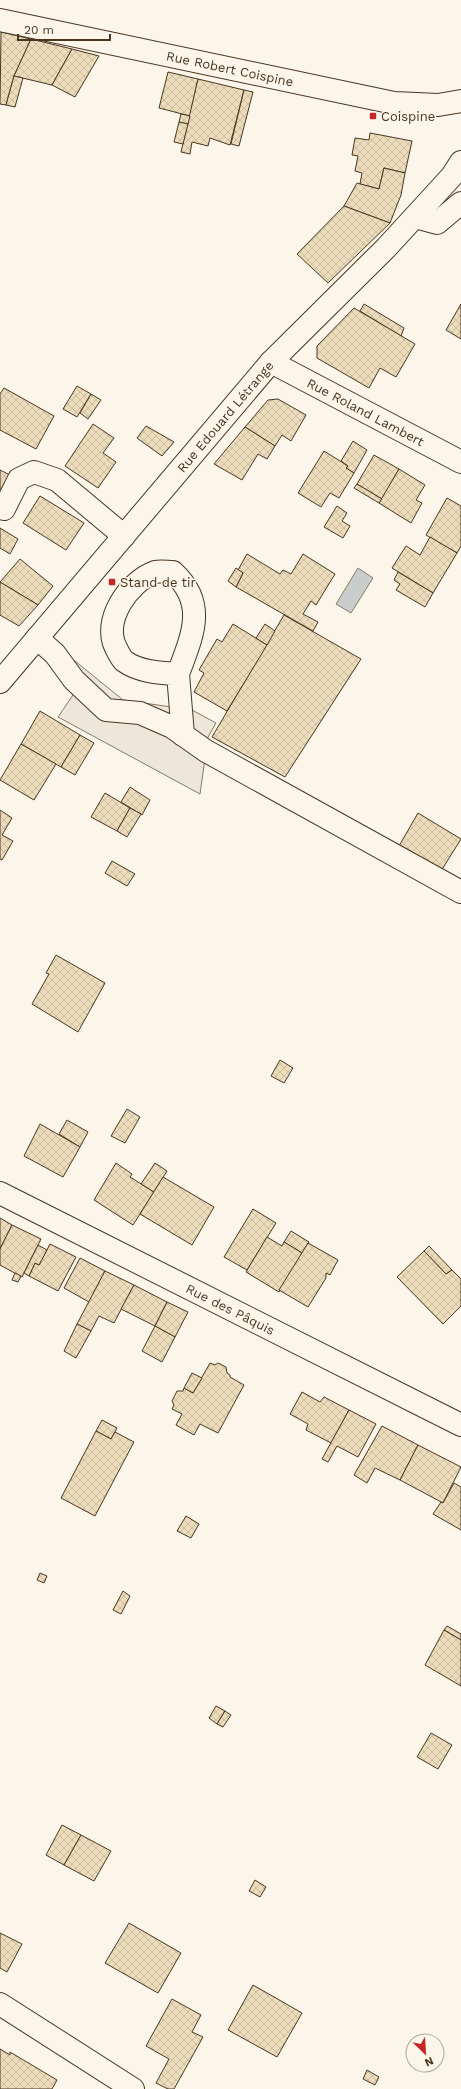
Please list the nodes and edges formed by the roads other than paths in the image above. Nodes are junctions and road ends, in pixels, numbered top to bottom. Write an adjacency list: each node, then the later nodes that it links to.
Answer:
1 (0, 20): 2 (street, Rue Robert Coispine)
2 (461, 101)
3 (461, 162): 5 (street, Rue Edouard Létrange)
4 (461, 203): 5 (street)
5 (415, 217): 6 (street, Rue Edouard Létrange)
6 (271, 362): 7 (street, Rue Roland Lambert); 9 (street, Rue Edouard Létrange)
7 (461, 462)
8 (4, 509): 9 (street)
9 (124, 536): 10 (street, Rue Edouard Létrange)
10 (37, 638): 12 (street, Rue Edouard Létrange); 13 (street)
11 (178, 674): 11 (street); 13 (street)
12 (0, 682)
13 (183, 735): 14 (street)
14 (461, 892)
15 (0, 1193): 16 (street, Rue des Pâquis)
16 (461, 1425)
17 (0, 2004): 18 (street)
18 (133, 2089)

